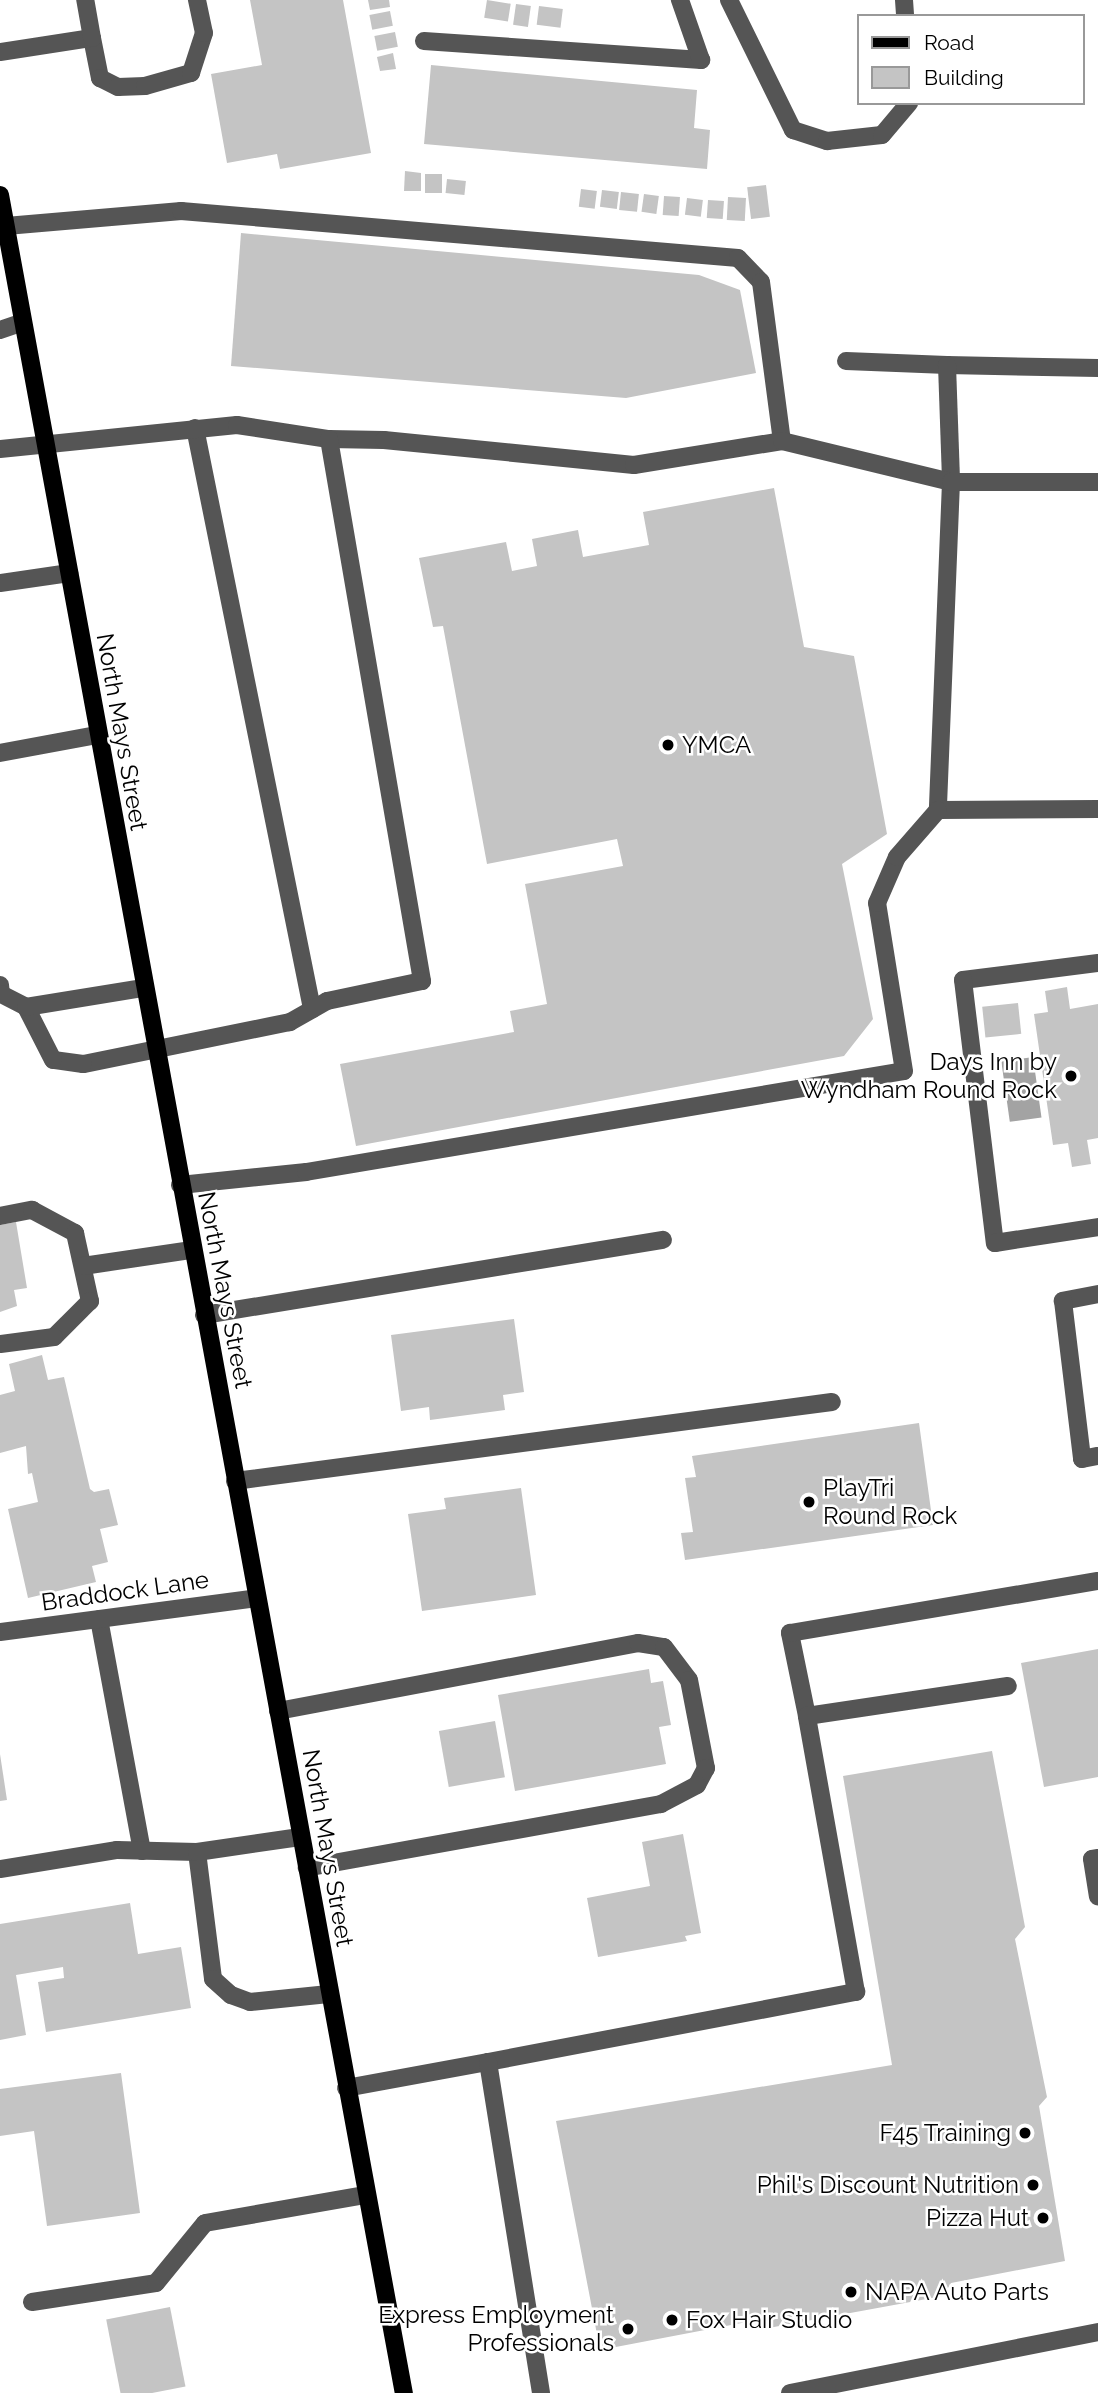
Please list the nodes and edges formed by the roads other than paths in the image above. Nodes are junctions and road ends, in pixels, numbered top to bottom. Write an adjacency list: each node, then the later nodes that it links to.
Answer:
1 (85, 0): 5 (street)
2 (197, 0): 5 (street)
3 (680, 0): 6 (street)
4 (729, 0): 8 (street)
5 (92, 38): 7 (street)
6 (425, 41)
7 (0, 52)
8 (907, 105)
9 (0, 195): 10 (main road, North Mays Street)
10 (6, 226): 11 (main road, North Mays Street); 19 (street)
11 (23, 322): 12 (street); 18 (main road, North Mays Street)
12 (0, 330)
13 (846, 360): 14 (street)
14 (947, 365): 15 (street); 21 (street)
15 (1098, 368)
16 (195, 429): 17 (street); 18 (street); 33 (street)
17 (329, 439): 19 (street); 33 (street)
18 (45, 441): 20 (street); 23 (main road, North Mays Street)
19 (782, 441): 21 (street)
20 (0, 449)
21 (951, 482): 22 (street); 28 (street)
22 (1098, 482)
23 (69, 573): 24 (street); 25 (main road, North Mays Street)
24 (0, 583)
25 (97, 735): 26 (street); 30 (main road, North Mays Street)
26 (0, 753)
27 (1098, 809): 28 (street)
28 (938, 810): 35 (street)
29 (1098, 963): 37 (street)
30 (143, 988): 32 (street); 34 (main road, North Mays Street)
31 (1, 990): 32 (street)
32 (26, 1007): 34 (street)
33 (312, 1009): 34 (street)
34 (155, 1051): 35 (main road, North Mays Street)
35 (180, 1185): 39 (main road, North Mays Street)
36 (0, 1216): 40 (street)
37 (1098, 1227)
38 (663, 1240): 42 (street)
39 (192, 1250): 40 (street); 42 (main road, North Mays Street)
40 (83, 1266): 43 (street)
41 (1098, 1294): 45 (street)
42 (204, 1314): 46 (main road, North Mays Street)
43 (0, 1344)
44 (832, 1402): 46 (street)
45 (1098, 1456)
46 (235, 1481): 48 (main road, North Mays Street)
47 (1098, 1581): 53 (street)
48 (257, 1598): 49 (street, Braddock Lane); 52 (main road, North Mays Street)
49 (99, 1619): 50 (street, Braddock Lane); 55 (street)
50 (0, 1632)
51 (1008, 1686): 53 (street)
52 (278, 1711): 54 (main road, North Mays Street); 58 (street)
53 (807, 1716): 62 (street)
54 (300, 1837): 56 (street); 58 (main road, North Mays Street)
55 (142, 1851): 56 (street); 59 (street)
56 (197, 1852): 61 (street)
57 (1098, 1858): 60 (street)
58 (307, 1868): 61 (main road, North Mays Street)
59 (0, 1869)
60 (1098, 1897)
61 (329, 1994): 63 (main road, North Mays Street)
62 (488, 2062): 63 (street); 68 (street)
63 (346, 2088): 64 (main road, North Mays Street)
64 (366, 2195): 65 (street); 67 (main road, North Mays Street)
65 (32, 2302)
66 (1098, 2332): 69 (street)
67 (404, 2393)
68 (541, 2393)
69 (790, 2393)

